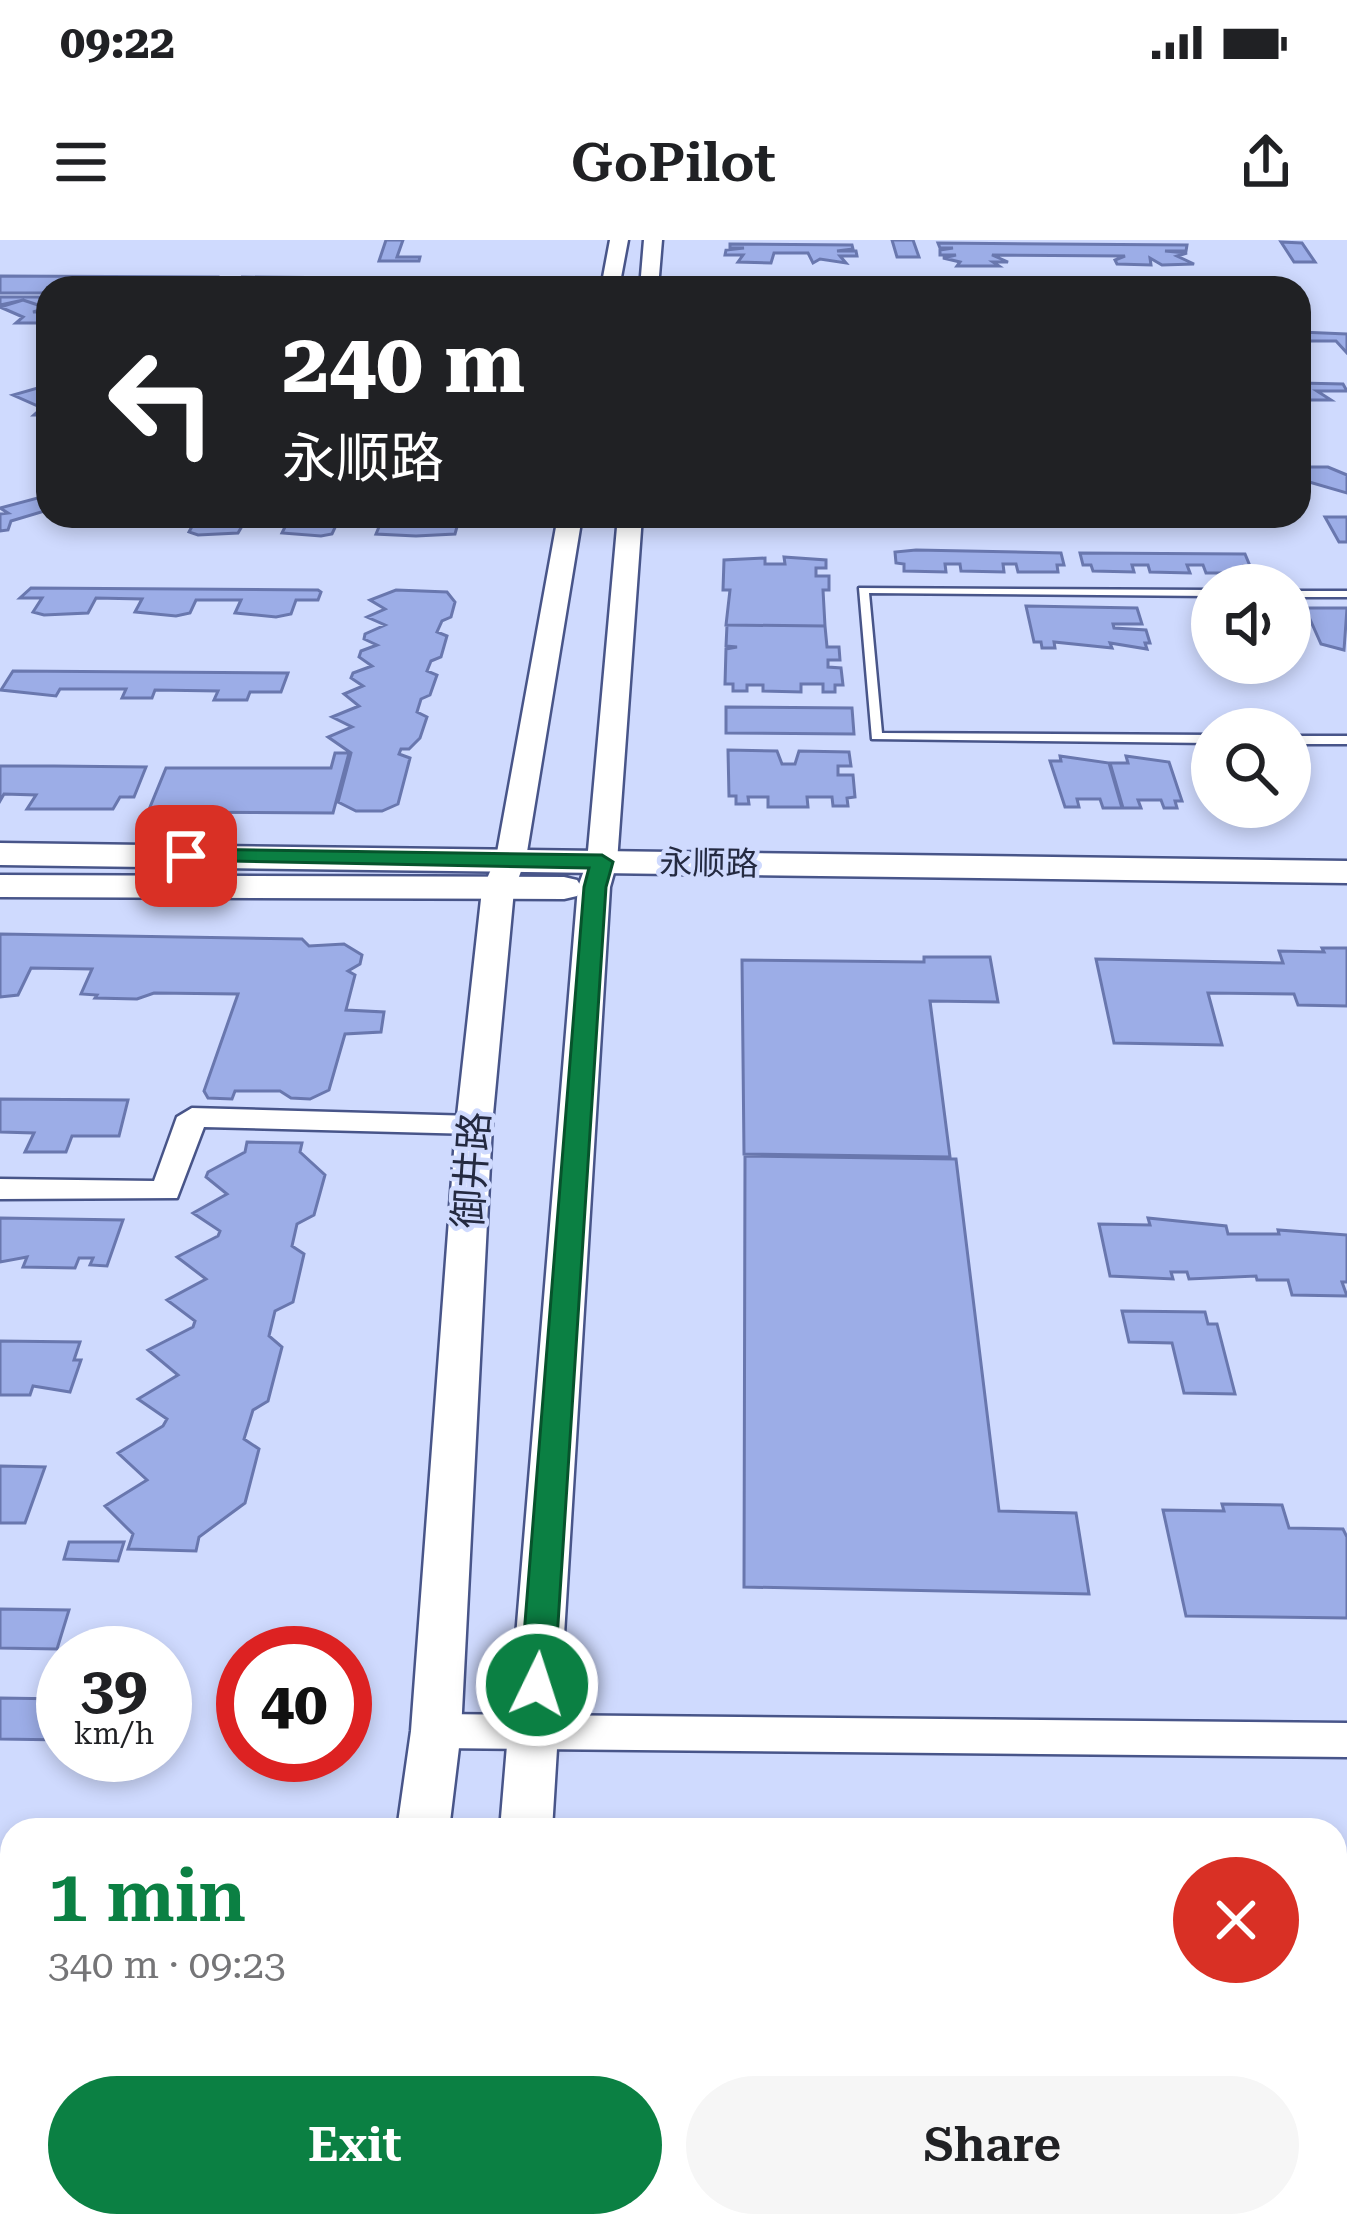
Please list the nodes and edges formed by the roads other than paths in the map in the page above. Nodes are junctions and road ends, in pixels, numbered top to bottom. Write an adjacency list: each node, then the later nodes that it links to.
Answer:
1 (619, 240): 3 (street)
2 (653, 240): 4 (street)
3 (612, 276)
4 (650, 276)
5 (568, 528): 15 (street, 御井路)
6 (629, 528): 16 (street)
7 (1191, 593): 10 (lane)
8 (1311, 594): 9 (lane)
9 (1347, 594)
10 (1191, 739)
11 (1311, 740): 12 (lane)
12 (1347, 740)
13 (0, 854): 15 (main road, 永顺路)
14 (1347, 872): 16 (main road, 永顺路)
15 (504, 874): 16 (main road, 永顺路); 17 (main road, 永顺路); 19 (street, 御井路)
16 (598, 874): 18 (main road, 永顺路); 22 (street)
17 (0, 886)
18 (1347, 897)
19 (474, 1125): 20 (street); 21 (street, 御井路)
20 (0, 1189)
21 (436, 1731): 22 (street); 24 (street, 御井路)
22 (534, 1732): 23 (street); 25 (street)
23 (1347, 1739)
24 (425, 1818)
25 (527, 1818)

